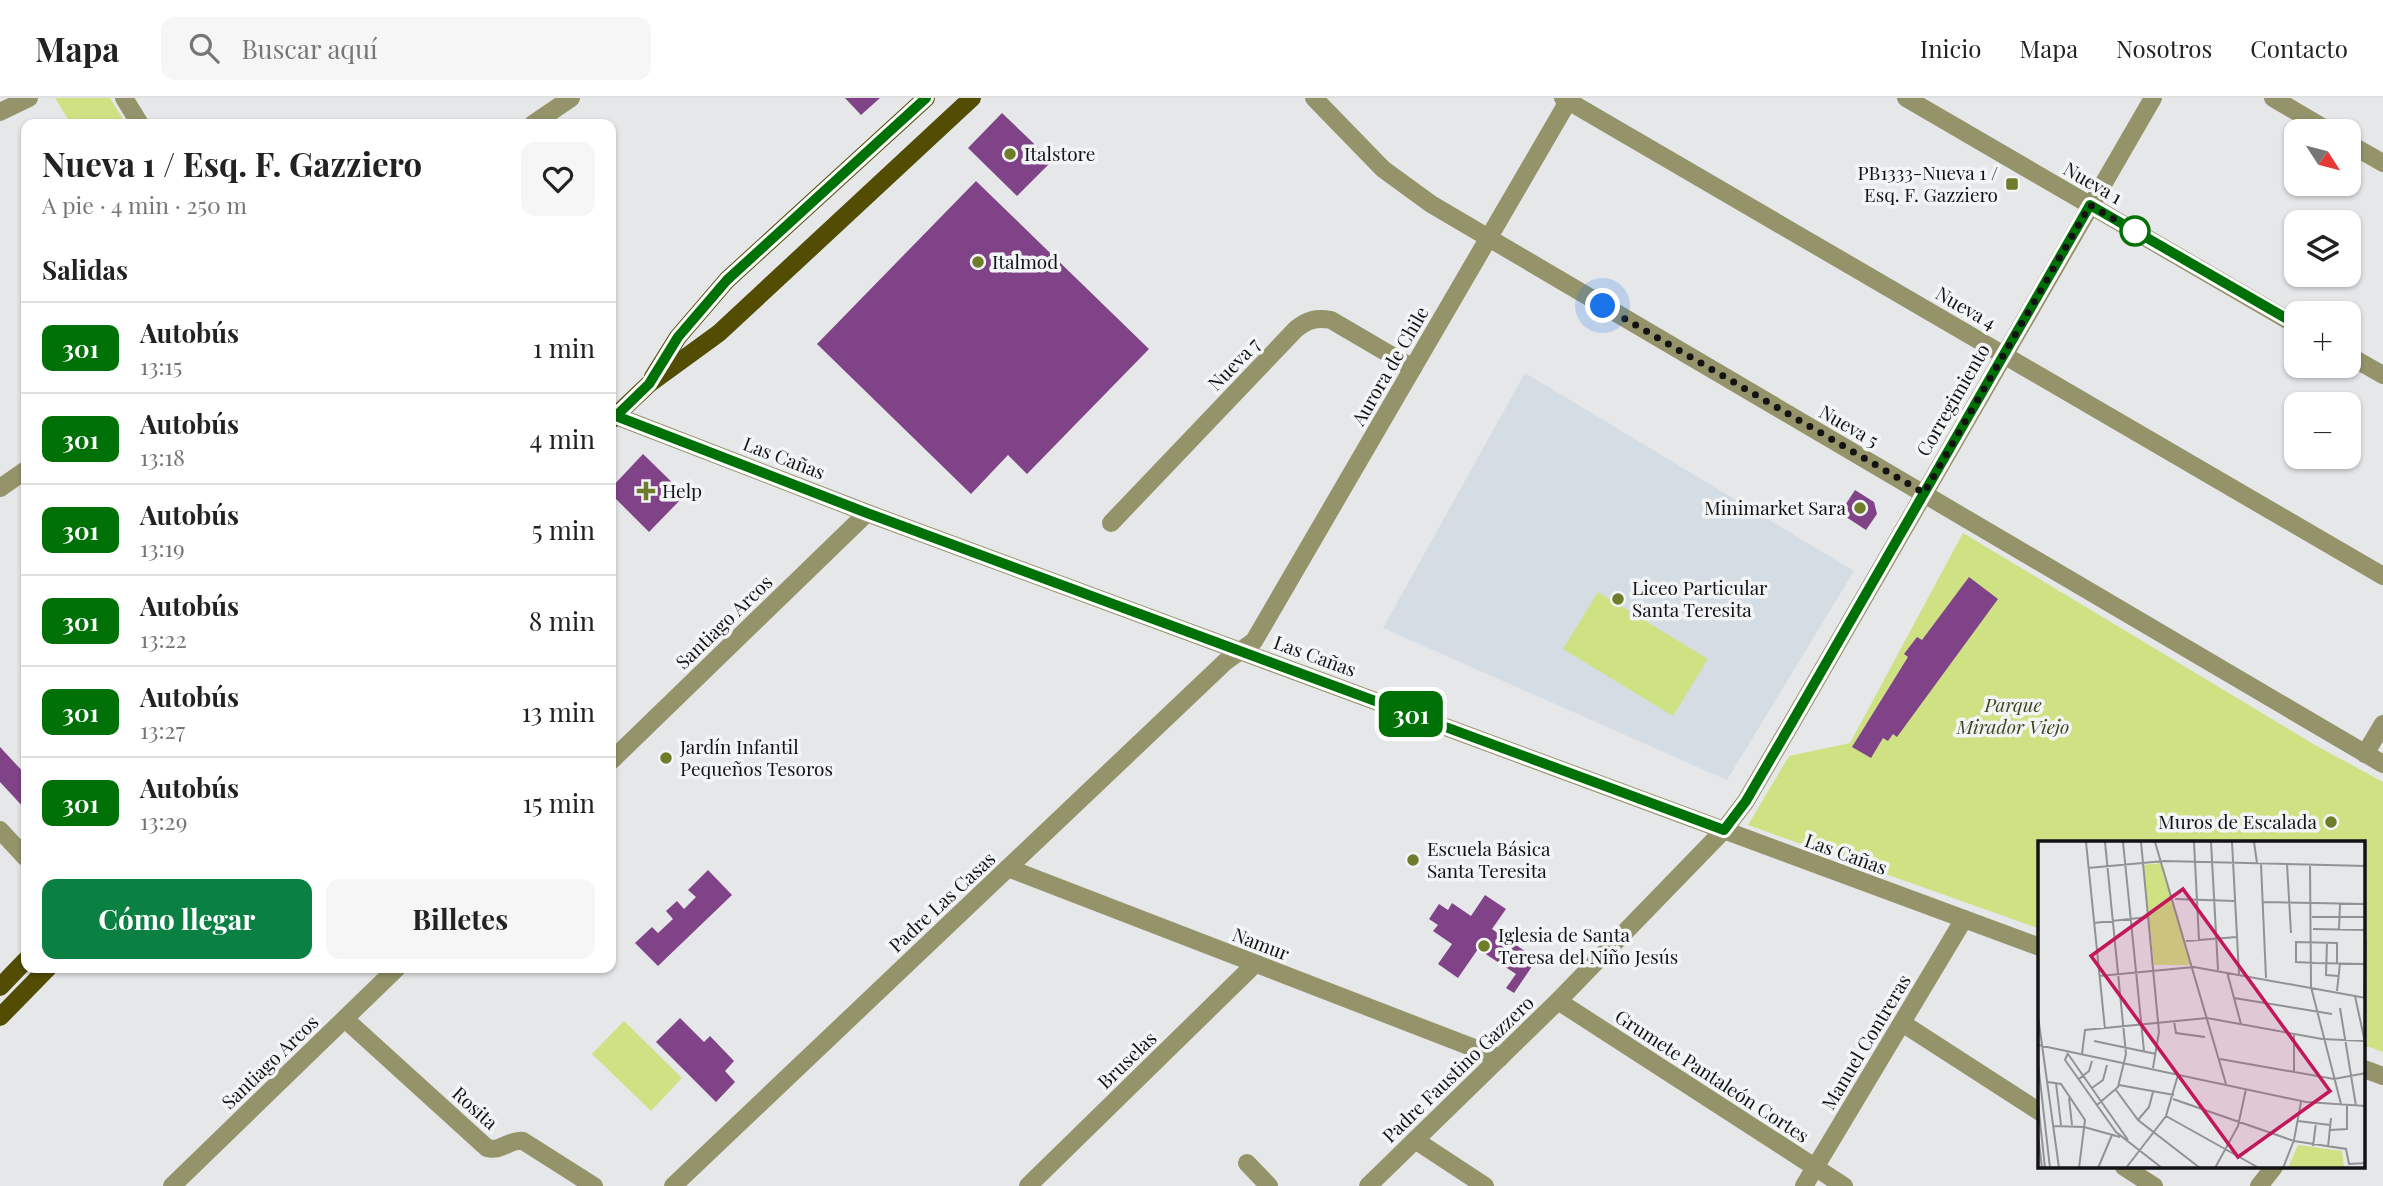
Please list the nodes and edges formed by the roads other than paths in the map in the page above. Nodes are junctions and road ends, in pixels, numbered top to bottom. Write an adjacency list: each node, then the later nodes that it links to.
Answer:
1 (29, 98): 11 (street)
2 (124, 98): 12 (street)
3 (572, 98): 13 (street)
4 (926, 98): 24 (main road)
5 (972, 98): 24 (main road)
6 (1314, 98): 18 (street, Nueva 5)
7 (1906, 98): 17 (street, Nueva 1)
8 (2153, 98): 17 (street, Corregimiento)
9 (2273, 98): 14 (street)
10 (1567, 99): 18 (street, Aurora de Chile); 20 (street, Nueva 4)
11 (0, 112)
12 (137, 119)
13 (540, 119)
14 (2309, 119)
15 (2361, 150): 16 (street)
16 (2383, 163)
17 (2090, 205): 19 (street, Nueva 1); 20 (street, Corregimiento)
18 (1489, 239): 22 (street, Aurora de Chile); 29 (street, Nueva 5)
19 (2284, 317)
20 (2004, 355): 29 (street, Corregimiento); 32 (street, Nueva 4)
21 (2361, 362): 23 (street)
22 (1413, 368): 31 (street, Nueva 7); 33 (street, Aurora de Chile)
23 (2383, 375)
24 (649, 384): 25 (main road)
25 (616, 415)
26 (616, 419): 30 (street, Las Cañas)
27 (21, 473): 28 (street)
28 (0, 488)
29 (1924, 493): 35 (street, Nueva 5); 39 (street, Corregimiento)
30 (867, 513): 33 (street, Las Cañas); 36 (street, Santiago Arcos)
31 (1111, 523)
32 (2383, 576)
33 (1242, 651): 39 (street, Las Cañas); 41 (street, Padre Las Casas)
34 (2383, 724): 35 (street)
35 (2365, 754): 37 (street, Nueva 5)
36 (616, 756)
37 (2383, 764)
38 (0, 830): 40 (street)
39 (1724, 830): 42 (street, Las Cañas); 49 (street, Padre Faustino Gazzero)
40 (21, 853)
41 (1008, 868): 44 (street, Namur); 64 (street, Padre Las Casas)
42 (1964, 919): 43 (street, Las Cañas); 52 (street, Manuel Contreras)
43 (2038, 946)
44 (1255, 964): 53 (street, Namur); 65 (street, Bruselas)
45 (21, 965): 48 (main road)
46 (43, 973): 50 (main road)
47 (392, 973): 51 (street, Santiago Arcos)
48 (0, 987)
49 (1558, 1001): 53 (street, Padre Faustino Gazzero); 59 (street, Grumete Pantaleón Cortes)
50 (0, 1017)
51 (345, 1019): 62 (street, Santiago Arcos); 63 (street, Rosita)
52 (1902, 1023): 56 (street); 59 (street, Manuel Contreras)
53 (1500, 1058): 57 (street, Padre Faustino Gazzero)
54 (2366, 1070): 55 (street)
55 (2383, 1076)
56 (2038, 1111)
57 (1415, 1140): 67 (street, Padre Faustino Gazzero); 68 (street)
58 (1247, 1163): 66 (street)
59 (1815, 1167): 69 (street, Manuel Contreras); 70 (street, Grumete Pantaleón Cortes)
60 (2126, 1168): 71 (street)
61 (2273, 1168): 72 (street)
62 (172, 1186)
63 (594, 1186)
64 (673, 1186)
65 (1028, 1186)
66 (1269, 1186)
67 (1368, 1186)
68 (1485, 1186)
69 (1804, 1186)
70 (1844, 1186)
71 (2154, 1186)
72 (2259, 1186)

